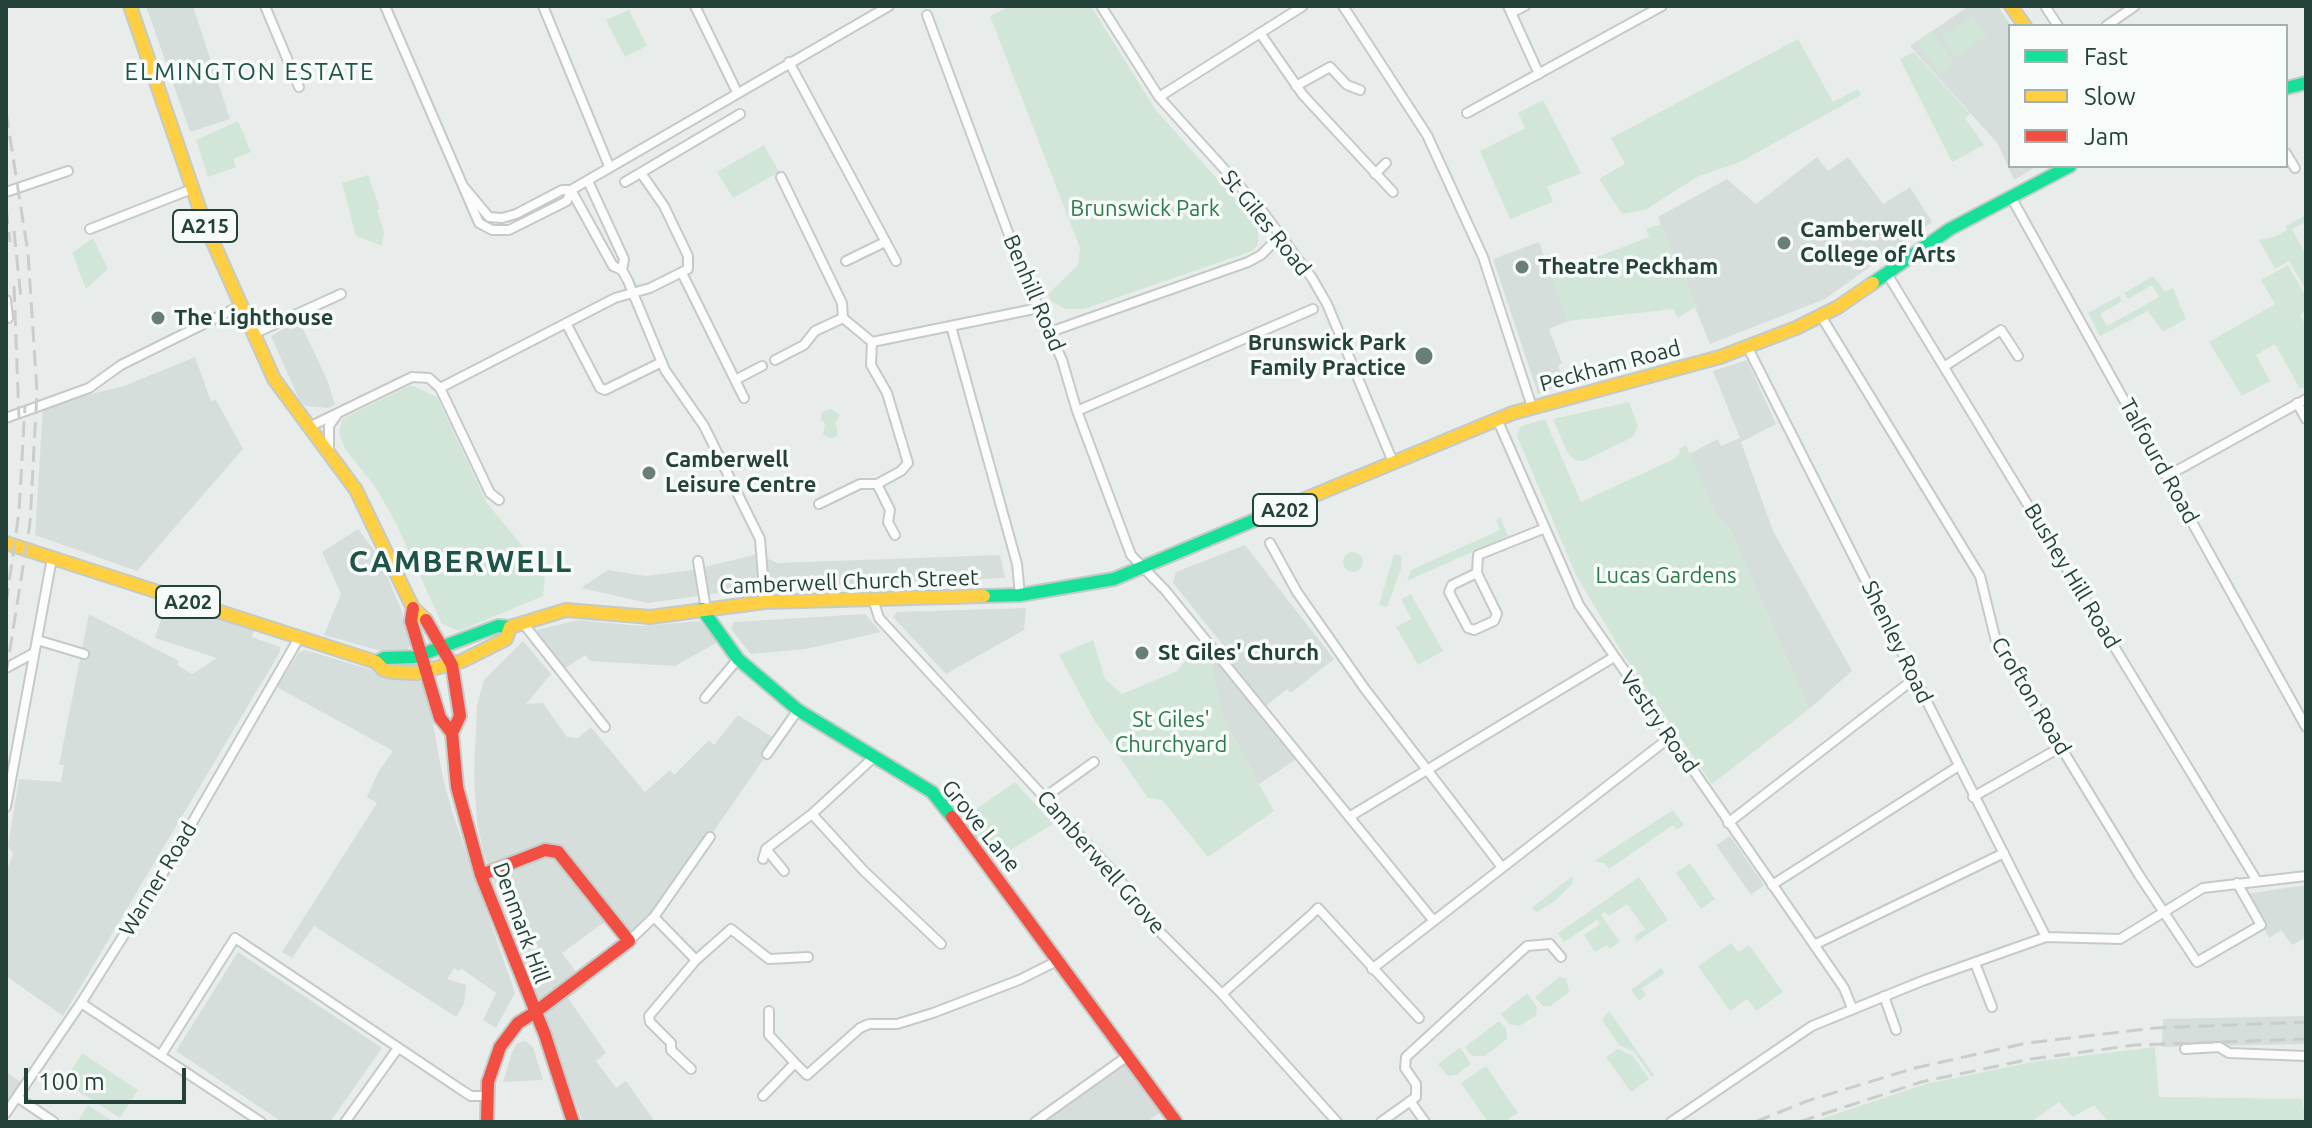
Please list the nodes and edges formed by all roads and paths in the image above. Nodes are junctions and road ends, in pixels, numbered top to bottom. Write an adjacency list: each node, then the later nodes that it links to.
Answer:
1 (130, 6): 42 (main road, A215)
2 (265, 6): 24 (street)
3 (385, 6): 41 (street)
4 (543, 6): 32 (street)
5 (695, 6): 26 (street)
6 (889, 6): 21 (street)
7 (1101, 6): 27 (street, St Giles Road)
8 (1303, 6): 20 (street)
9 (1343, 6): 79 (street)
10 (1525, 6): 15 (street)
11 (1662, 6): 22 (street)
12 (2011, 6): 17 (main road)
13 (2045, 6): 18 (street)
14 (2135, 6): 19 (street)
15 (1510, 9): 22 (street)
16 (927, 15): 59 (street, Benhill Road)
17 (2024, 24)
18 (2057, 24)
19 (2109, 24)
20 (1260, 33): 23 (street); 27 (street)
21 (789, 62): 26 (street); 49 (street)
22 (1539, 74): 28 (street)
23 (1296, 86): 25 (street); 37 (street)
24 (299, 87)
25 (1360, 90)
26 (737, 92): 32 (street)
27 (1159, 97): 48 (street, St Giles Road)
28 (1467, 113)
29 (740, 114): 36 (street)
30 (2288, 156): 34 (street)
31 (1386, 163): 37 (street)
32 (609, 166): 39 (street)
33 (2066, 168): 46 (main road, Peckham Road / A202)
34 (2295, 168)
35 (68, 171): 44 (street)
36 (641, 173): 40 (street); 54 (street)
37 (1375, 174): 45 (street)
38 (781, 177): 63 (street)
39 (588, 181): 43 (street); 52 (street)
40 (625, 182)
41 (464, 187): 43 (street); 43 (street)
42 (192, 189): 47 (street); 58 (main road, A215)
43 (571, 190): 52 (street)
44 (6, 192)
45 (1393, 192)
46 (2011, 196): 53 (main road, Peckham Road / A202); 88 (street, Talfourd Road)
47 (90, 229)
48 (1281, 235): 66 (street); 87 (street, St Giles Road)
49 (885, 242): 50 (street); 51 (street)
50 (846, 261)
51 (896, 261)
52 (622, 270): 55 (street)
53 (1886, 271): 61 (main road, Peckham Road / A202); 74 (street, Bushey Hill Road)
54 (682, 273): 55 (street); 75 (street)
55 (633, 292): 64 (street); 72 (street)
56 (341, 294): 67 (street)
57 (6, 300): 62 (street)
58 (240, 306): 67 (main road, A215); 82 (street)
59 (1039, 308): 65 (street); 66 (street, Benhill Road)
60 (1313, 309): 80 (street)
61 (1821, 316): 69 (main road, Peckham Road / A202); 125 (street, Crofton Road)
62 (8, 318)
63 (843, 318): 68 (street); 71 (street)
64 (566, 323): 72 (street); 76 (street)
65 (951, 326): 68 (street); 100 (street)
66 (1050, 332): 80 (street, Benhill Road)
67 (253, 334): 85 (main road, A215)
68 (872, 342): 89 (street)
69 (1748, 348): 79 (main road, Peckham Road / A202); 118 (street, Shenley Road)
70 (2018, 356): 74 (street)
71 (775, 360)
72 (662, 362): 102 (street)
73 (762, 366): 75 (street)
74 (1945, 366): 145 (street, Bushey Hill Road)
75 (735, 380): 77 (street)
76 (440, 388): 81 (street); 90 (street)
77 (744, 398)
78 (2302, 401): 84 (street); 88 (street)
79 (1532, 407): 83 (main road, Peckham Road / A202)
80 (1077, 411): 98 (street, Benhill Road)
81 (339, 413): 85 (street); 86 (street)
82 (6, 418)
83 (1497, 419): 87 (main road, Peckham Road / A202); 92 (street, Vestry Road)
84 (2306, 419)
85 (310, 429): 86 (main road, A215)
86 (329, 453): 103 (main road, A215)
87 (1393, 463): 98 (main road, Peckham Road / A202)
88 (2167, 476): 122 (street, Talfourd Road)
89 (877, 484): 91 (street); 93 (street)
90 (499, 500)
91 (819, 504)
92 (1543, 529): 99 (street); 112 (street, Vestry Road)
93 (895, 535)
94 (6, 543): 96 (main road, A202)
95 (1270, 543): 130 (street)
96 (52, 557): 106 (main road, A202); 107 (street)
97 (698, 561): 104 (street)
98 (1142, 570): 100 (main road, Camberwell Church Street / A202); 135 (street, Benhill Road)
99 (1477, 573): 99 (street)
100 (1020, 595): 101 (main road, Camberwell Church Street / A202)
101 (873, 598): 102 (main road, Camberwell Church Street / A202); 131 (street, Camberwell Grove)
102 (765, 602): 104 (main road, Camberwell Church Street / A202)
103 (413, 608): 108 (main road, A215); 111 (main road, A215)
104 (704, 609): 105 (main road, Camberwell Church Street / A202); 113 (main road, Grove Lane)
105 (516, 624): 108 (main road, A202); 115 (main road, A202); 121 (street)
106 (299, 638): 114 (main road, A202); 163 (street, Warner Road)
107 (37, 640): 109 (street); 110 (street)
108 (444, 649): 111 (main road, A202); 115 (main road, A215)
109 (34, 653): 116 (street); 133 (street)
110 (84, 654)
111 (421, 656): 114 (main road, A202); 117 (main road, A215)
112 (1614, 657): 124 (street, Vestry Road); 130 (street)
113 (738, 659): 119 (street); 120 (main road, Grove Lane)
114 (376, 662): 117 (main road, A202)
115 (452, 665): 117 (main road, A202); 123 (main road, Denmark Hill / A215)
116 (6, 668)
117 (429, 671): 123 (main road, Denmark Hill / A215)
118 (1914, 679): 129 (street, Shenley Road); 136 (street)
119 (705, 698)
120 (798, 710): 126 (street); 127 (main road, Grove Lane)
121 (605, 727)
122 (2306, 727)
123 (452, 733): 143 (main road, Denmark Hill / A215)
124 (1669, 738): 136 (street, Vestry Road); 141 (street)
125 (2061, 747): 132 (street); 148 (street, Crofton Road)
126 (767, 754)
127 (873, 758): 134 (street); 158 (main road, Grove Lane)
128 (1094, 762): 131 (street)
129 (1957, 767): 132 (street, Shenley Road); 147 (street)
130 (1426, 770): 135 (street); 141 (street)
131 (1045, 797): 161 (street, Camberwell Grove)
132 (1973, 797): 139 (street, Shenley Road)
133 (6, 807)
134 (812, 814): 138 (street); 153 (street)
135 (1349, 817): 150 (street, Benhill Road)
136 (1728, 823): 147 (street, Vestry Road)
137 (710, 837): 149 (street)
138 (766, 849): 140 (street); 142 (street)
139 (2004, 853): 151 (street, Shenley Road); 154 (street)
140 (763, 859)
141 (1501, 866): 150 (street)
142 (784, 871)
143 (481, 875): 152 (main road); 167 (main road, Denmark Hill / A215)
144 (2306, 876): 145 (street)
145 (2257, 881): 146 (street)
146 (2237, 883): 148 (street); 148 (street, Crofton Road)
147 (1772, 885): 154 (street, Vestry Road)
148 (2162, 912): 151 (street)
149 (654, 917): 152 (street); 157 (street)
150 (1433, 920): 160 (street)
151 (2046, 937): 159 (street)
152 (629, 941): 167 (main road)
153 (941, 944)
154 (1814, 945): 165 (street, Vestry Road)
155 (808, 957): 157 (street)
156 (1561, 957): 180 (street)
157 (696, 960): 176 (street)
158 (1059, 960): 173 (main road, Grove Lane); 175 (street)
159 (1975, 963): 162 (street); 164 (street)
160 (1372, 969): 161 (street); 168 (street)
161 (1222, 994): 189 (street, Camberwell Grove)
162 (1884, 996): 165 (street); 169 (street)
163 (81, 1003): 172 (street); 179 (street, Warner Road)
164 (1992, 1007)
165 (1852, 1008): 192 (street)
166 (769, 1011): 175 (street)
167 (534, 1013): 177 (main road); 186 (main road, Denmark Hill / A215)
168 (1419, 1018)
169 (1896, 1030)
170 (398, 1048): 172 (street); 177 (street); 184 (street)
171 (2185, 1049): 174 (street)
172 (161, 1055): 183 (street)
173 (1129, 1055): 187 (street); 188 (main road, Grove Lane)
174 (2306, 1058)
175 (795, 1063): 178 (street)
176 (691, 1069)
177 (486, 1096): 185 (main road)
178 (763, 1096)
179 (17, 1097): 181 (street, Warner Road); 182 (street)
180 (1410, 1101): 190 (street); 191 (street)
181 (6, 1113)
182 (54, 1122)
183 (261, 1122)
184 (345, 1122)
185 (487, 1122)
186 (573, 1122)
187 (1035, 1122)
188 (1176, 1122)
189 (1337, 1122)
190 (1381, 1122)
191 (1425, 1122)
192 (1671, 1122)

